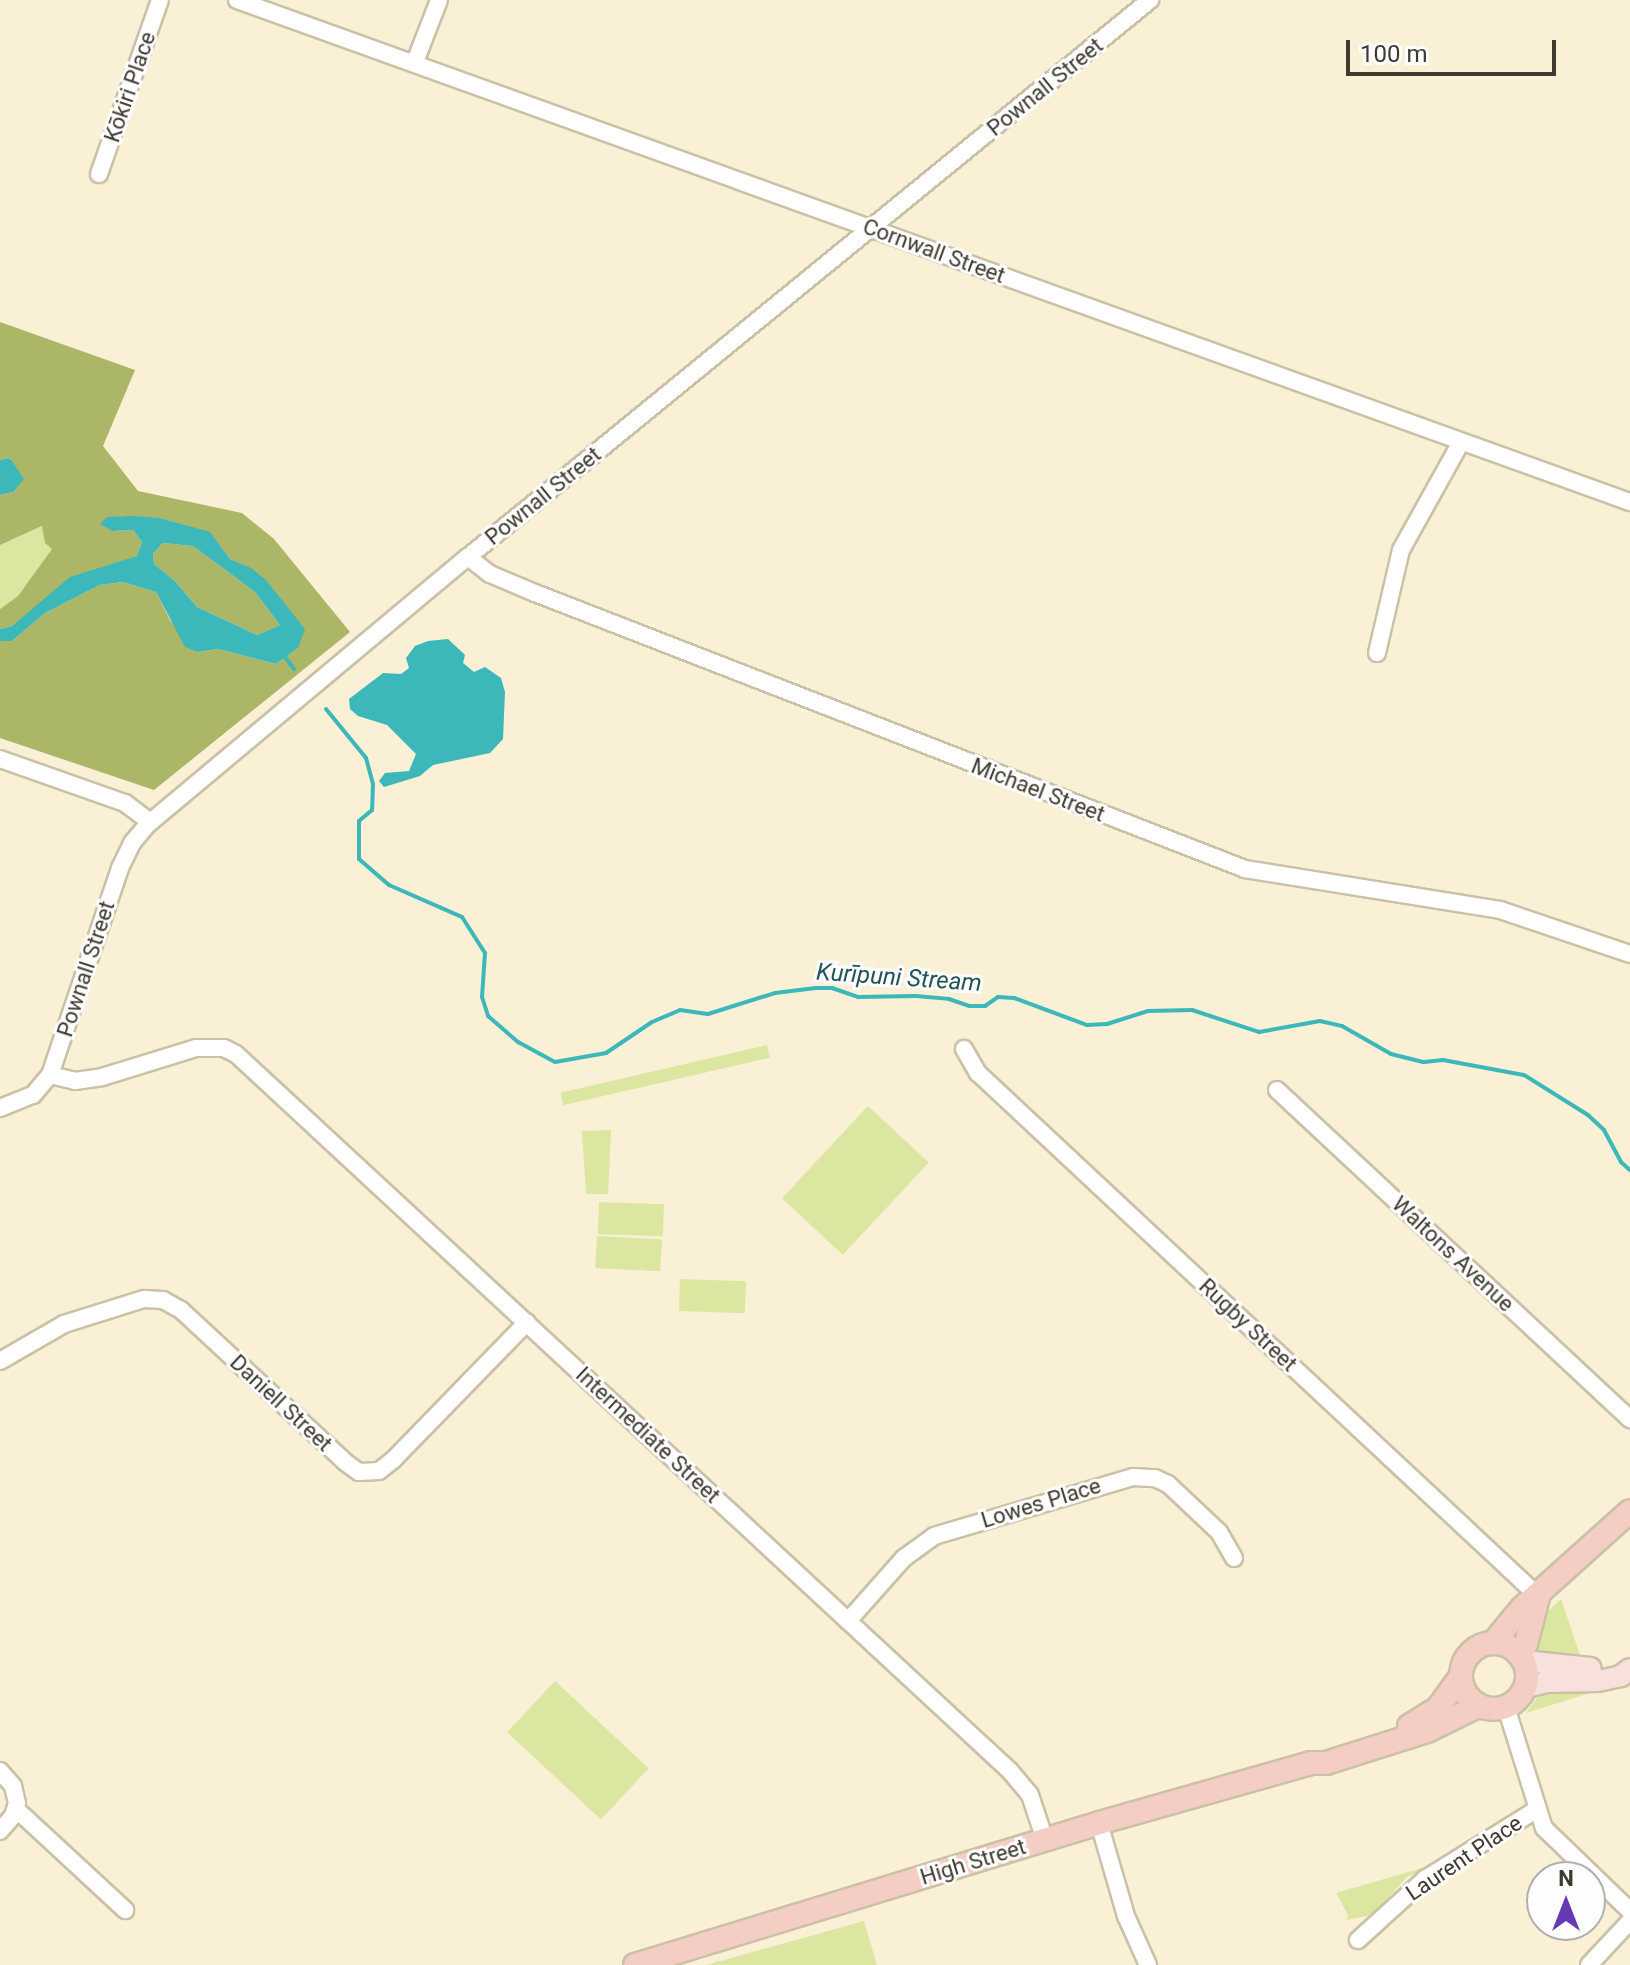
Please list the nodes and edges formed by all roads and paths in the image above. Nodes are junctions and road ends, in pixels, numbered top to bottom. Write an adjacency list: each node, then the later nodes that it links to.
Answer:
1 (160, 0): 6 (street, Kōkiri Place)
2 (237, 0): 5 (street, Cornwall Street)
3 (439, 0): 5 (street)
4 (1150, 0): 7 (street, Pownall Street)
5 (415, 62): 7 (street, Cornwall Street)
6 (99, 174)
7 (872, 229): 8 (street, Cornwall Street); 10 (street, Pownall Street)
8 (1461, 442): 9 (street, Cornwall Street); 11 (street)
9 (1630, 502)
10 (468, 557): 13 (street, Pownall Street); 14 (street, Michael Street)
11 (1377, 653)
12 (0, 759): 13 (street)
13 (150, 822): 16 (street, Pownall Street)
14 (1630, 954)
15 (964, 1049): 24 (street, Rugby Street)
16 (50, 1075): 18 (street); 19 (street, Intermediate Street)
17 (1277, 1090): 21 (street, Waltons Avenue)
18 (0, 1108)
19 (527, 1322): 20 (street, Daniell Street); 25 (street, Intermediate Street)
20 (0, 1361)
21 (1630, 1419)
22 (1630, 1511): 24 (highway)
23 (1234, 1558): 25 (street, Lowes Place)
24 (1538, 1596): 26 (highway); 27 (highway)
25 (848, 1621): 39 (street, Intermediate Street)
26 (1493, 1643): 27 (highway); 29 (highway)
27 (1521, 1657): 28 (main road); 30 (highway)
28 (1630, 1666): 30 (main road)
29 (1460, 1678): 31 (highway); 33 (highway, High Street)
30 (1526, 1687): 32 (highway)
31 (1478, 1706): 32 (highway); 33 (highway, High Street)
32 (1506, 1707): 36 (street)
33 (1311, 1763): 37 (highway, High Street)
34 (0, 1771): 35 (street)
35 (16, 1809): 38 (street); 40 (street)
36 (1536, 1810): 41 (street); 43 (street, Laurent Place)
37 (1099, 1823): 39 (highway, High Street); 45 (street)
38 (0, 1831)
39 (1045, 1840): 44 (highway, High Street)
40 (125, 1910)
41 (1630, 1911)
42 (1630, 1921): 46 (street)
43 (1358, 1940)
44 (635, 1965)
45 (1148, 1965)
46 (1589, 1965)

